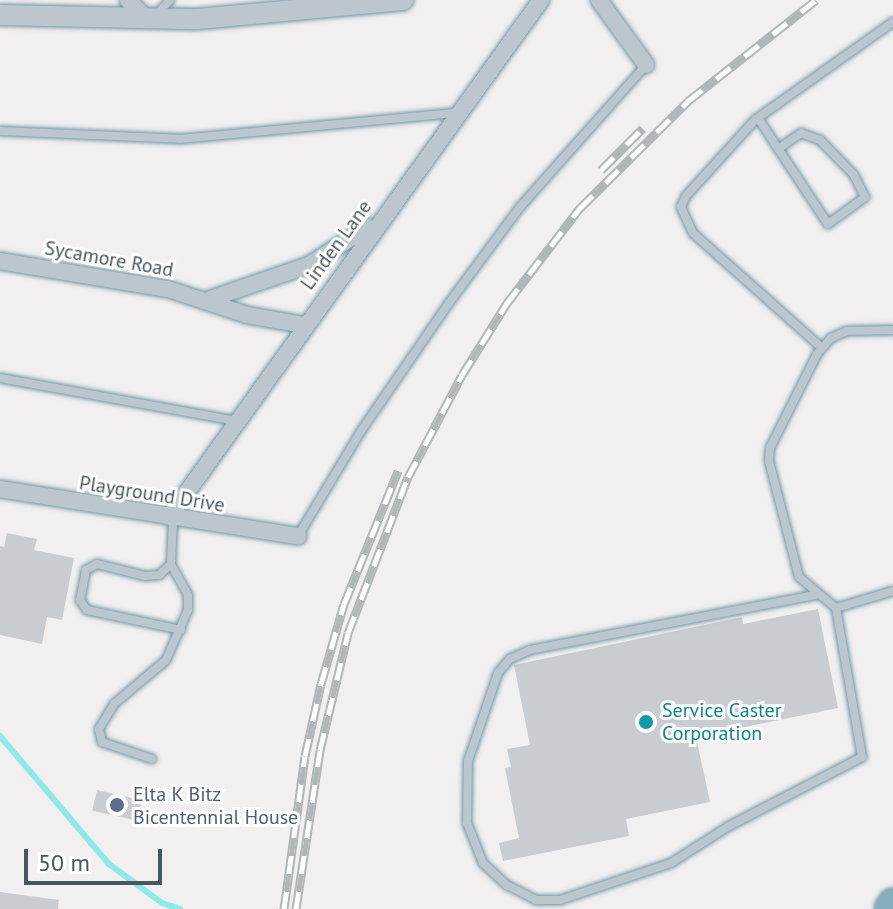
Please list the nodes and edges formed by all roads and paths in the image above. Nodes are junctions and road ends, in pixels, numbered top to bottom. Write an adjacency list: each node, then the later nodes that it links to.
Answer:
1 (8, 0): 7 (street)
2 (128, 0): 9 (street)
3 (170, 0): 9 (lane)
4 (403, 0): 9 (street)
5 (541, 0): 12 (street, Linden Lane)
6 (599, 0): 11 (street)
7 (0, 8)
8 (0, 15): 9 (street)
9 (149, 18)
10 (893, 22): 13 (lane)
11 (646, 65): 26 (lane)
12 (458, 112): 14 (lane); 16 (street, Linden Lane)
13 (758, 118): 15 (lane); 21 (lane)
14 (0, 131)
15 (778, 149): 15 (lane)
16 (376, 222): 18 (street, Sycamore Road); 19 (street, Linden Lane)
17 (0, 261): 18 (street, Sycamore Road)
18 (210, 299): 19 (street, Sycamore Road)
19 (303, 325): 23 (street, Linden Lane)
20 (893, 330): 21 (lane)
21 (822, 348): 29 (lane)
22 (0, 378): 23 (lane)
23 (238, 421): 25 (street, Linden Lane)
24 (0, 489): 25 (street, Playground Drive)
25 (171, 518): 26 (street, Playground Drive); 27 (lane)
26 (298, 536)
27 (171, 564): 31 (lane); 31 (lane)
28 (893, 591): 30 (lane)
29 (815, 595): 30 (lane); 30 (lane)
30 (836, 608)
31 (181, 630): 32 (lane)
32 (152, 759)

